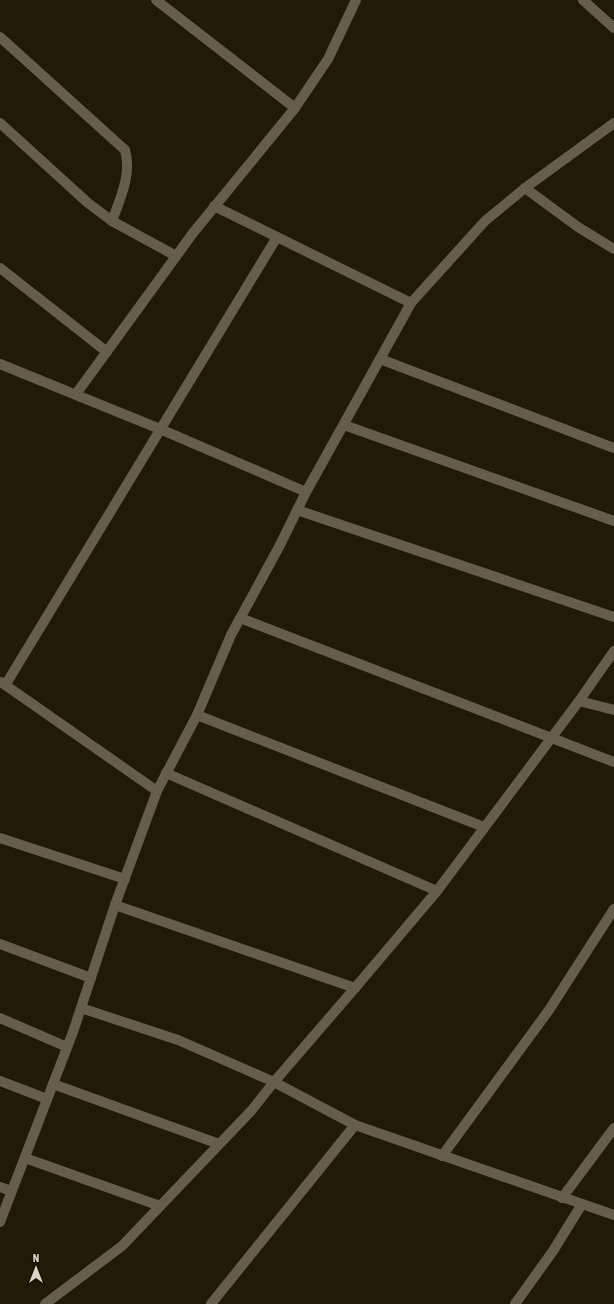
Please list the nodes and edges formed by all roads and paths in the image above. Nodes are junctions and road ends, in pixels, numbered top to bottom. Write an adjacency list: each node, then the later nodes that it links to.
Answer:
1 (156, 0): 6 (street)
2 (356, 0): 6 (street)
3 (583, 0): 4 (street)
4 (614, 28)
5 (0, 37): 11 (street)
6 (294, 108): 10 (street)
7 (0, 123): 11 (street)
8 (614, 124): 9 (street)
9 (525, 188): 13 (street); 16 (street)
10 (214, 206): 12 (street); 14 (street)
11 (112, 221): 14 (street)
12 (277, 237): 16 (street); 22 (street)
13 (614, 249)
14 (176, 256): 17 (street)
15 (0, 268): 17 (street)
16 (411, 303): 18 (street)
17 (106, 352): 20 (street)
18 (380, 359): 21 (street); 23 (street)
19 (0, 364): 20 (street)
20 (76, 394): 22 (street)
21 (344, 425): 24 (street); 26 (street)
22 (160, 429): 24 (street); 30 (street)
23 (614, 448)
24 (306, 492): 25 (street)
25 (297, 510): 27 (street); 28 (street)
26 (614, 521)
27 (614, 617)
28 (240, 618): 33 (street); 34 (street)
29 (614, 651): 31 (street)
30 (3, 683): 37 (street)
31 (579, 701): 32 (street); 34 (street)
32 (614, 710)
33 (197, 715): 36 (street); 38 (street)
34 (550, 738): 35 (street); 38 (street)
35 (614, 762)
36 (166, 773): 37 (street); 41 (street)
37 (157, 791): 40 (street)
38 (484, 827): 41 (street)
39 (0, 838): 40 (street)
40 (125, 879): 42 (street)
41 (437, 891): 46 (street)
42 (115, 905): 45 (street); 46 (street)
43 (614, 910): 57 (street)
44 (0, 944): 45 (street)
45 (91, 978): 47 (street)
46 (355, 988): 51 (street)
47 (81, 1008): 49 (street); 51 (street)
48 (0, 1018): 49 (street)
49 (67, 1047): 52 (street)
50 (0, 1081): 53 (street)
51 (274, 1082): 54 (street); 56 (street)
52 (53, 1084): 53 (street); 56 (street)
53 (47, 1100): 58 (street)
54 (356, 1124): 57 (street); 67 (street)
55 (614, 1128): 61 (street)
56 (219, 1144): 63 (street)
57 (442, 1156): 61 (street)
58 (25, 1158): 60 (street); 63 (street)
59 (0, 1187): 60 (street)
60 (12, 1191): 65 (street)
61 (562, 1198): 62 (street)
62 (582, 1204): 64 (street); 68 (street)
63 (160, 1206): 66 (street)
64 (614, 1215)
65 (0, 1222)
66 (45, 1304)
67 (211, 1304)
68 (515, 1304)

